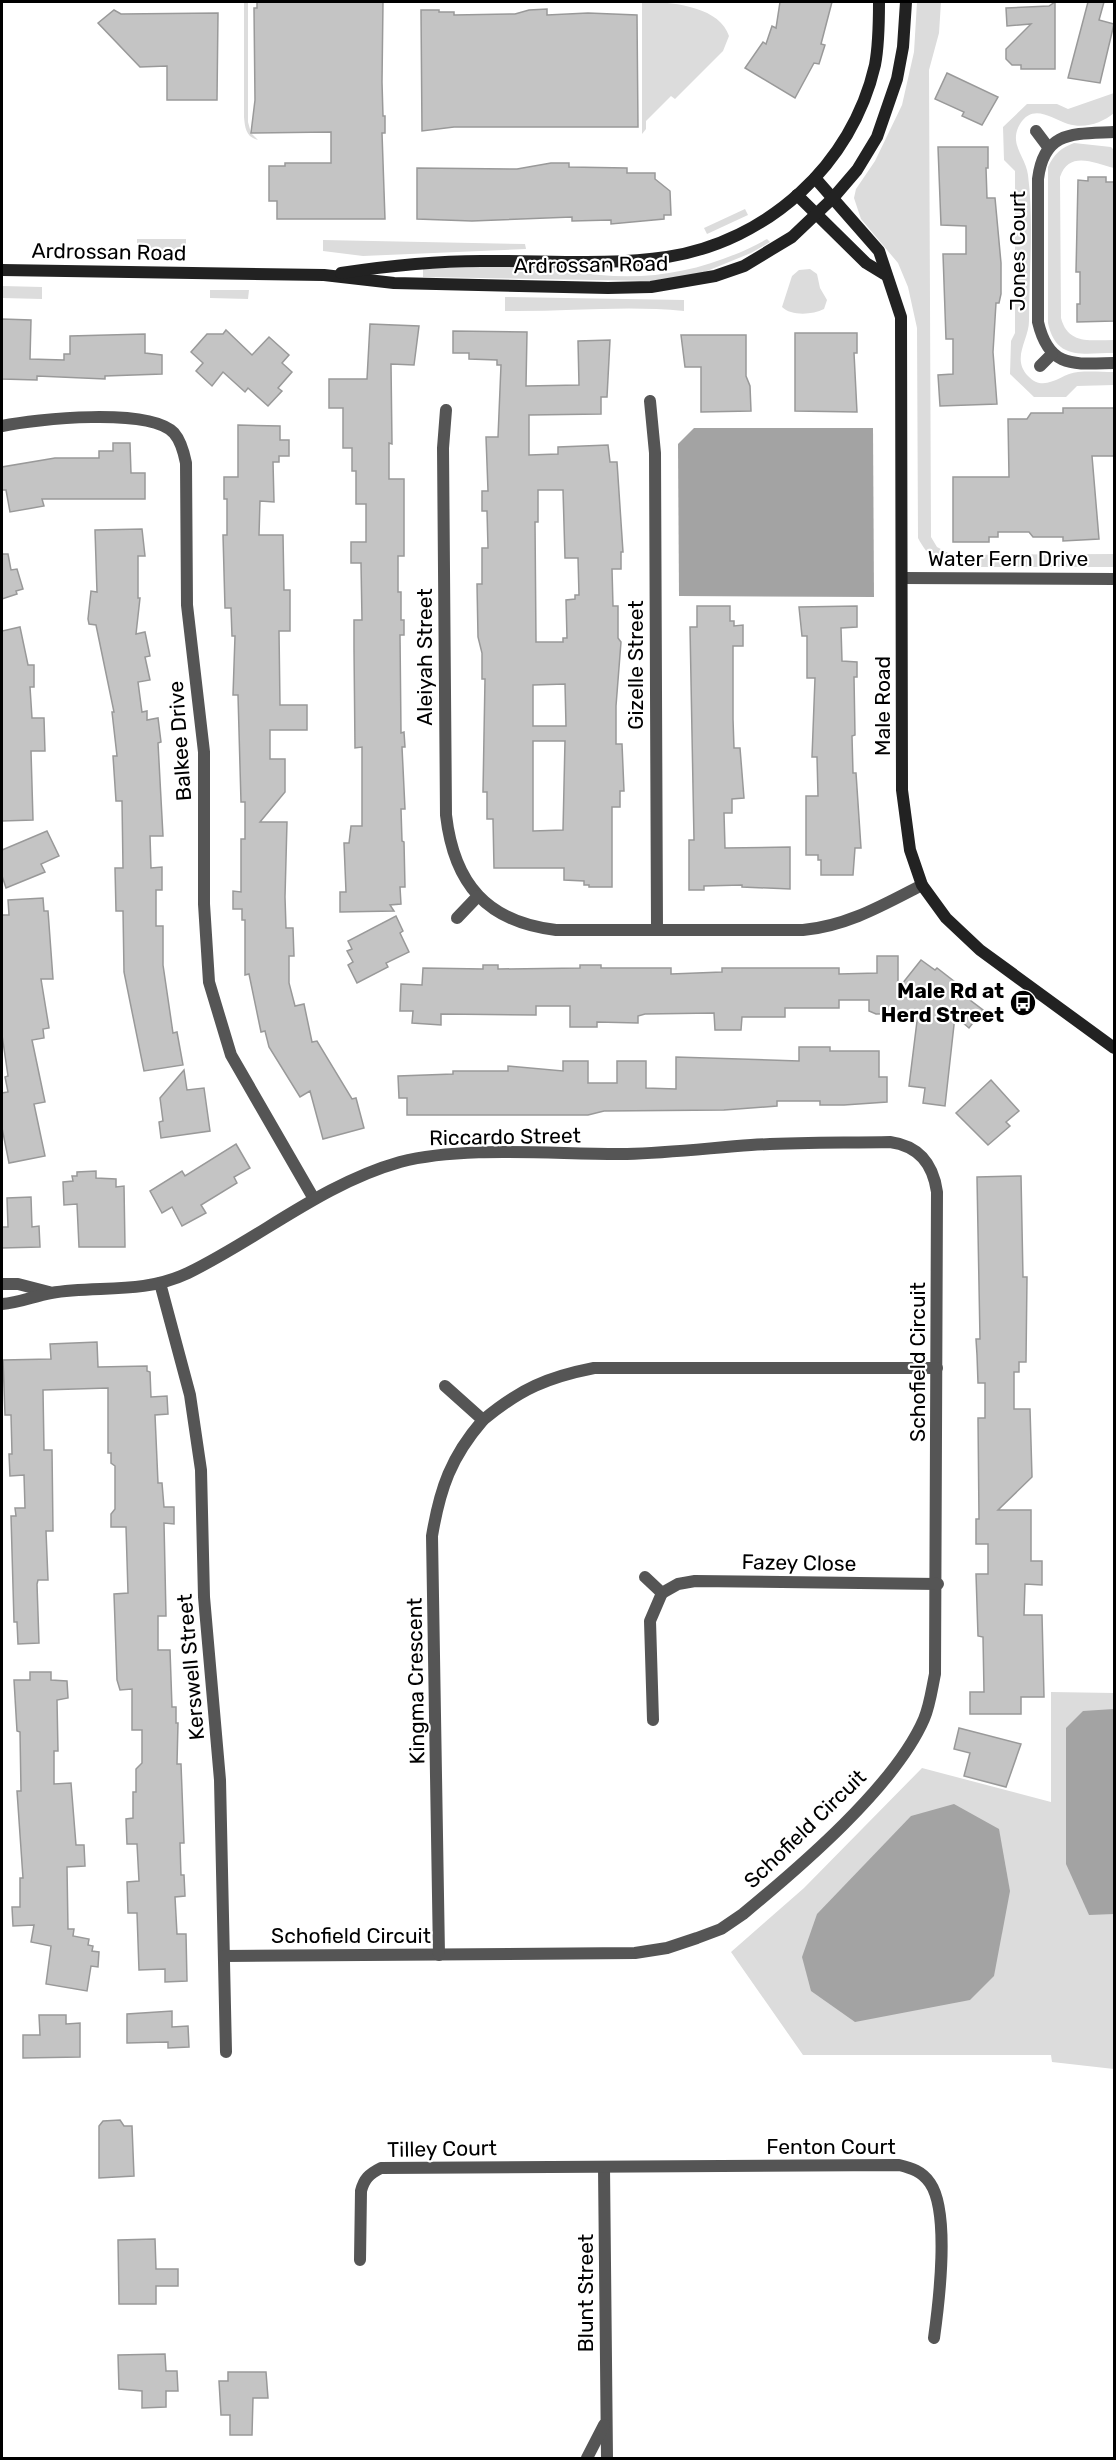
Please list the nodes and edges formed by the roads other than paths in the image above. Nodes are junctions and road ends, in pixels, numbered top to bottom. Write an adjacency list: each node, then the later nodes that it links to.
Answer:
1 (879, 2): 6 (main road, Ardrossan Road)
2 (906, 2): 8 (main road, Ardrossan Road)
3 (1036, 131): 5 (street)
4 (1114, 132): 5 (street)
5 (1048, 147): 13 (street, Jones Court)
6 (815, 178): 7 (main road, Ardrossan Road); 8 (main road, Male Road)
7 (797, 195): 9 (main road, Male Road); 12 (main road, Ardrossan Road)
8 (833, 198): 9 (main road, Ardrossan Road); 11 (main road, Male Road)
9 (816, 214): 11 (main road, Male Road); 12 (main road, Ardrossan Road)
10 (2, 270): 12 (main road, Ardrossan Road)
11 (884, 274): 19 (main road, Male Road)
12 (324, 276)
13 (1052, 354): 14 (street); 15 (street)
14 (1114, 363)
15 (1040, 366)
16 (651, 401): 24 (street, Gizelle Street)
17 (446, 410): 22 (street, Aleiyah Street)
18 (2, 426): 27 (street, Balkee Drive)
19 (902, 578): 20 (street, Water Fern Drive); 21 (main road, Male Road)
20 (1114, 579)
21 (922, 885): 24 (street, Aleiyah Street); 25 (main road, Male Road)
22 (478, 896): 23 (street); 24 (street, Aleiyah Street)
23 (457, 918)
24 (657, 930)
25 (1114, 1048)
26 (917, 1151): 27 (street, Riccardo Street); 32 (street, Schofield Circuit)
27 (314, 1199): 28 (street, Riccardo Street)
28 (160, 1283): 30 (street, Riccardo Street); 40 (street, Kerswell Street)
29 (2, 1284): 30 (street, Riccardo Street)
30 (51, 1293): 31 (street, Riccardo Street)
31 (2, 1304)
32 (937, 1368): 34 (street, Kingma Crescent); 36 (street, Schofield Circuit)
33 (445, 1386): 34 (street)
34 (483, 1420): 39 (street, Kingma Crescent)
35 (645, 1577): 37 (street)
36 (938, 1584): 37 (street, Fazey Close); 39 (street, Schofield Circuit)
37 (662, 1593): 38 (street)
38 (653, 1720)
39 (439, 1954): 40 (street, Schofield Circuit)
40 (224, 1956): 41 (street, Kerswell Street)
41 (226, 2052)
42 (604, 2167): 43 (street, Tilley Court); 44 (street, Fenton Court); 45 (street, Blunt Street)
43 (360, 2260)
44 (934, 2338)
45 (606, 2420): 46 (street, Blunt Street); 47 (street, Blunt Street)
46 (587, 2458)
47 (607, 2458)

